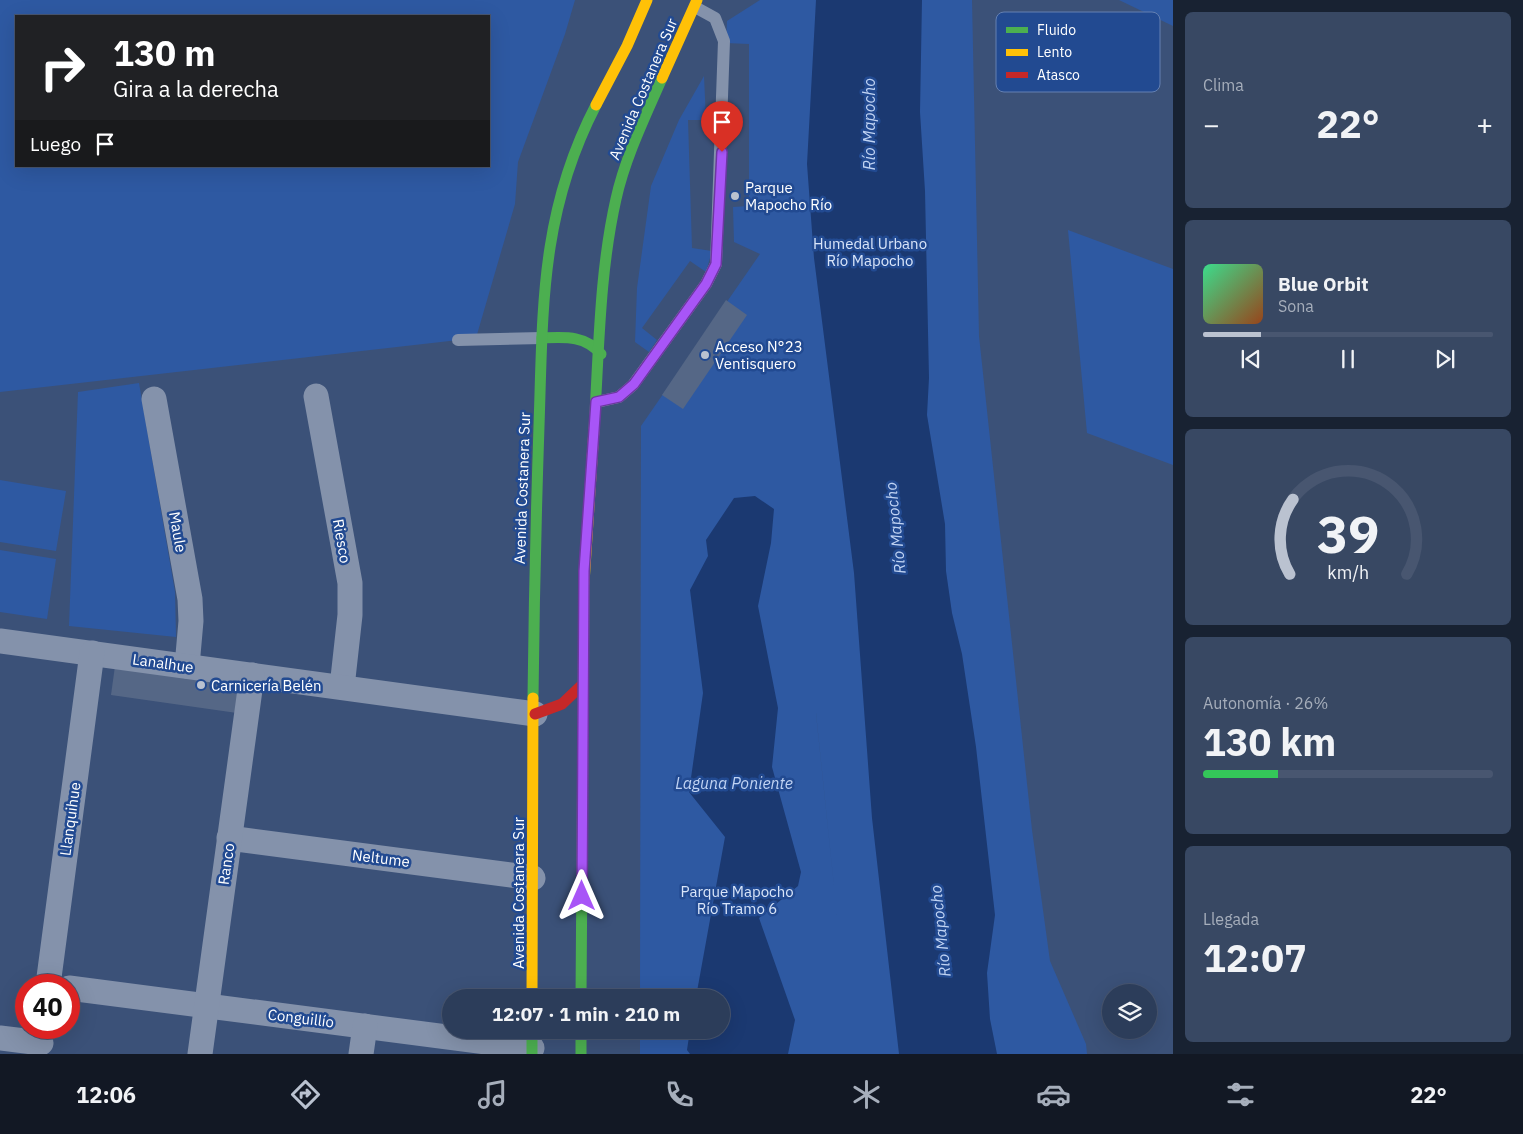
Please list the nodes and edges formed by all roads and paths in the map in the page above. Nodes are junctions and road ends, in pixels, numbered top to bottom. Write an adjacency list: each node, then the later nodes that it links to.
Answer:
1 (647, 0): 3 (street, Avenida Costanera Sur)
2 (696, 3): 5 (street, Avenida Costanera Sur); 8 (lane)
3 (542, 338): 4 (lane); 5 (street); 15 (street, Avenida Costanera Sur)
4 (458, 340)
5 (601, 354): 8 (street, Avenida Costanera Sur)
6 (316, 396): 14 (street, Riesco)
7 (154, 399): 11 (street, Maule)
8 (596, 402): 13 (street, Avenida Costanera Sur)
9 (0, 641): 10 (street, Lanalhue)
10 (92, 653): 11 (street, Lanalhue); 18 (street, Llanquihue)
11 (187, 666): 12 (street, Lanalhue)
12 (252, 675): 14 (street, Lanalhue); 16 (street, Ranco)
13 (583, 684): 15 (street); 21 (street, Avenida Costanera Sur)
14 (342, 687): 15 (street, Lanalhue)
15 (535, 714): 17 (street, Avenida Costanera Sur)
16 (229, 838): 17 (street, Neltume); 22 (street, Ranco)
17 (533, 878): 20 (street, Avenida Costanera Sur)
18 (49, 974)
19 (80, 989): 22 (street, Conguillío)
20 (532, 989)
21 (582, 989)
22 (206, 1006): 23 (street, Conguillío); 28 (street, Ranco)
23 (365, 1026): 27 (street, Conguillío); 29 (street)
24 (0, 1038): 26 (street)
25 (582, 1039): 30 (street)
26 (41, 1042)
27 (532, 1044)
28 (200, 1054)
29 (361, 1054)
30 (582, 1054)

